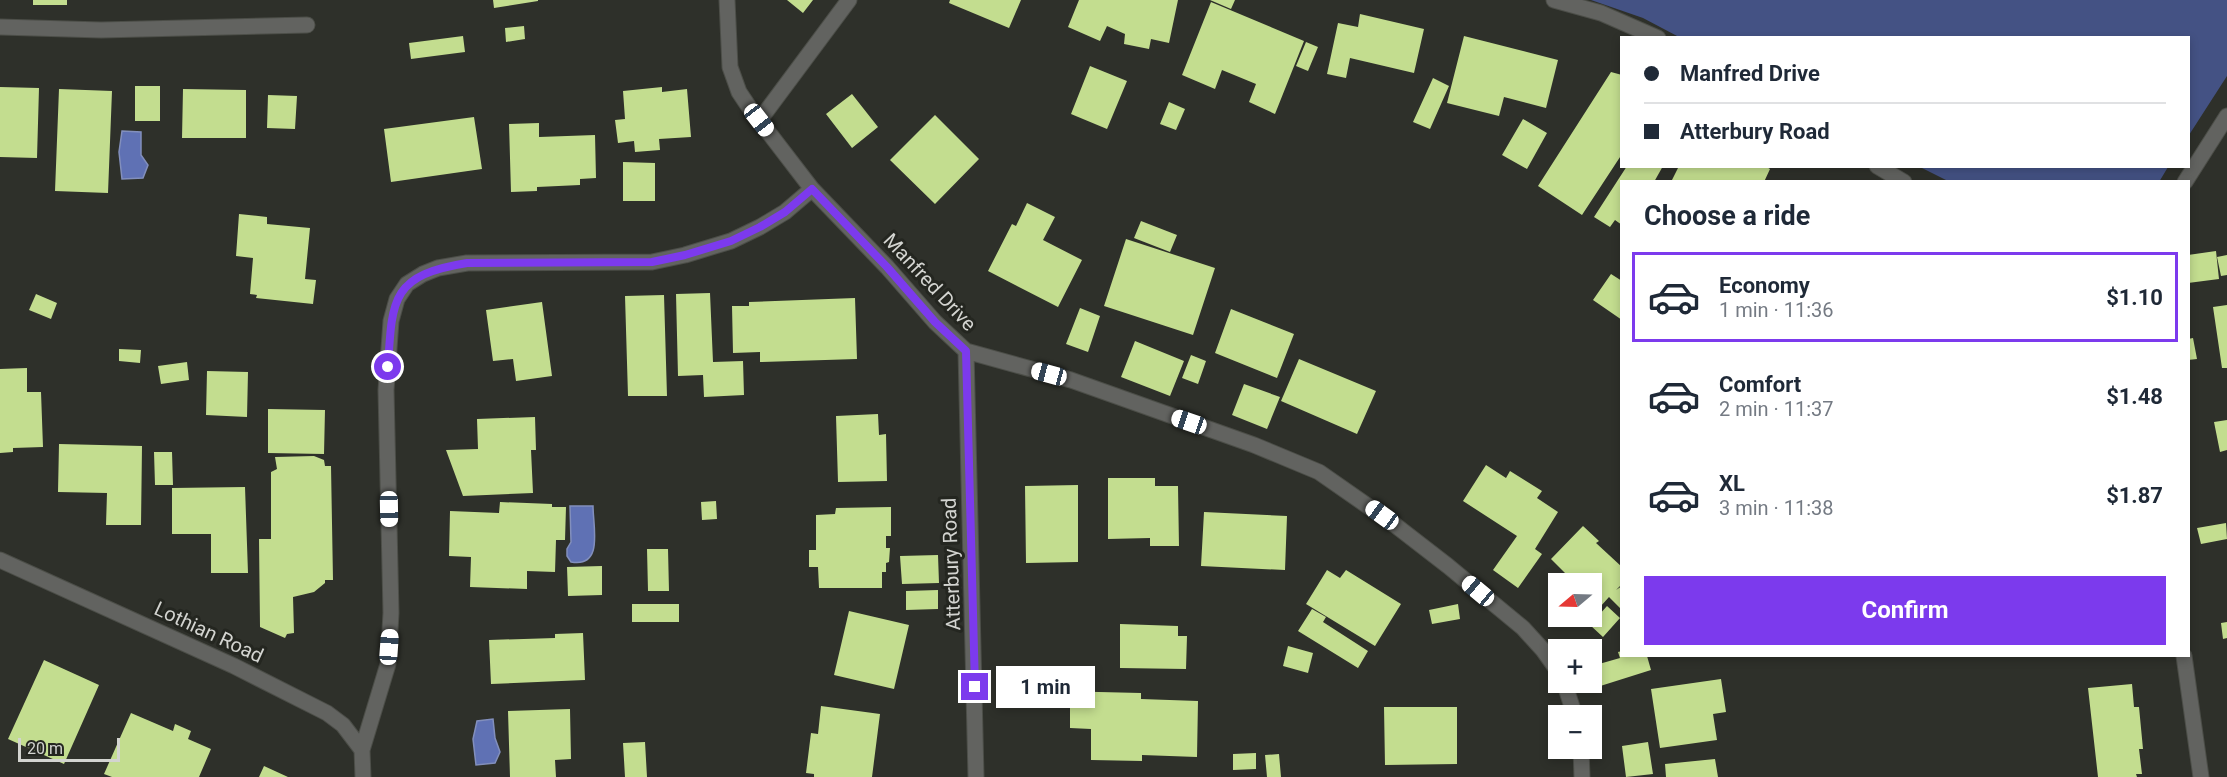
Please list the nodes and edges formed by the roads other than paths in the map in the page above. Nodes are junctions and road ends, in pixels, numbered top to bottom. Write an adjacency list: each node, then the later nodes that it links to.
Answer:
1 (727, 0): 8 (street, Manfred Drive)
2 (849, 0): 8 (street)
3 (1554, 0): 6 (street)
4 (307, 25): 5 (street)
5 (0, 27)
6 (1653, 36)
7 (2227, 116): 11 (street)
8 (759, 120): 12 (street, Manfred Drive)
9 (1880, 168): 10 (street)
10 (1901, 180)
11 (2186, 180)
12 (812, 189): 13 (street, Manfred Drive); 17 (street)
13 (966, 351): 15 (street, Manfred Drive); 20 (street, Atterbury Road)
14 (0, 560): 17 (street, Lothian Road)
15 (1548, 657)
16 (2184, 657): 22 (street)
17 (362, 750): 19 (street)
18 (1581, 759): 21 (street)
19 (363, 777)
20 (976, 777)
21 (1582, 777)
22 (2201, 777)

